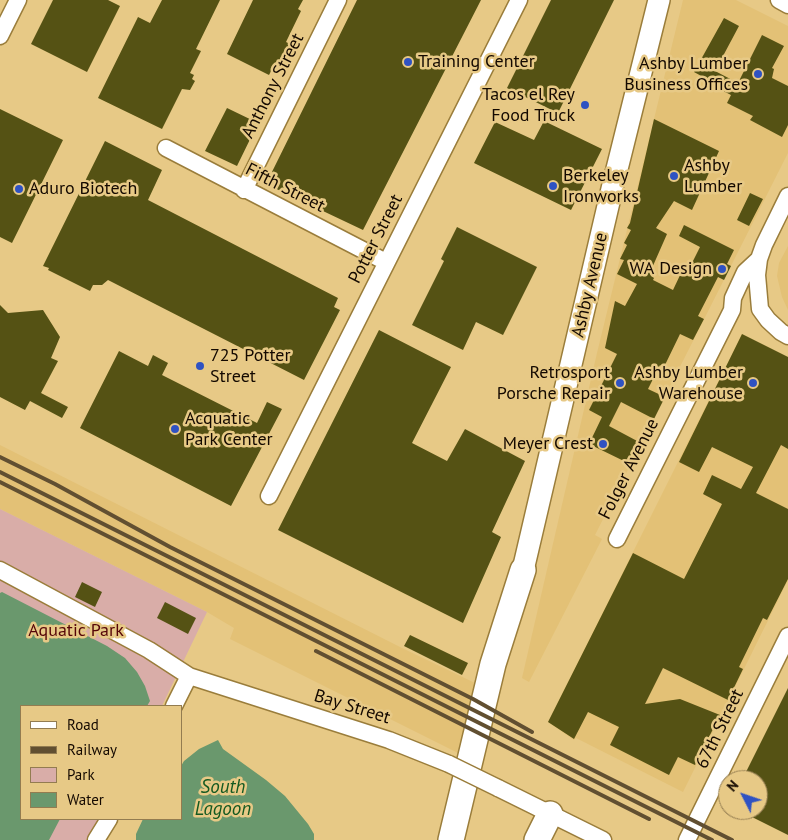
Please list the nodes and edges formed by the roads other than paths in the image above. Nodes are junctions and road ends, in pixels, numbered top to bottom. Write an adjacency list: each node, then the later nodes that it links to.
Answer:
1 (18, 0): 7 (street)
2 (338, 0): 9 (street, Anthony Street)
3 (519, 0): 12 (street, Potter Street)
4 (659, 0): 19 (main road, Ashby Avenue)
5 (779, 0): 6 (street)
6 (788, 5)
7 (0, 36)
8 (166, 148): 9 (street, Fifth Street)
9 (244, 190): 12 (street, Fifth Street)
10 (788, 196): 11 (street, Folger Avenue)
11 (759, 259): 13 (street, Folger Avenue); 14 (street, Folger Avenue)
12 (386, 262): 16 (street, Potter Street)
13 (760, 309): 14 (street); 15 (street)
14 (732, 310): 17 (street, Folger Avenue)
15 (788, 336)
16 (269, 496)
17 (617, 538)
18 (0, 570): 21 (street, Bay Street)
19 (523, 570): 26 (highway); 27 (highway)
20 (788, 636): 30 (street, 67th Street)
21 (189, 676): 22 (street); 23 (street, Bay Street, bridge)
22 (174, 705)
23 (550, 814): 28 (highway); 29 (street, Bay Street)
24 (108, 820): 25 (street)
25 (96, 840)
26 (451, 840)
27 (467, 840)
28 (537, 840)
29 (603, 840)
30 (687, 840)

